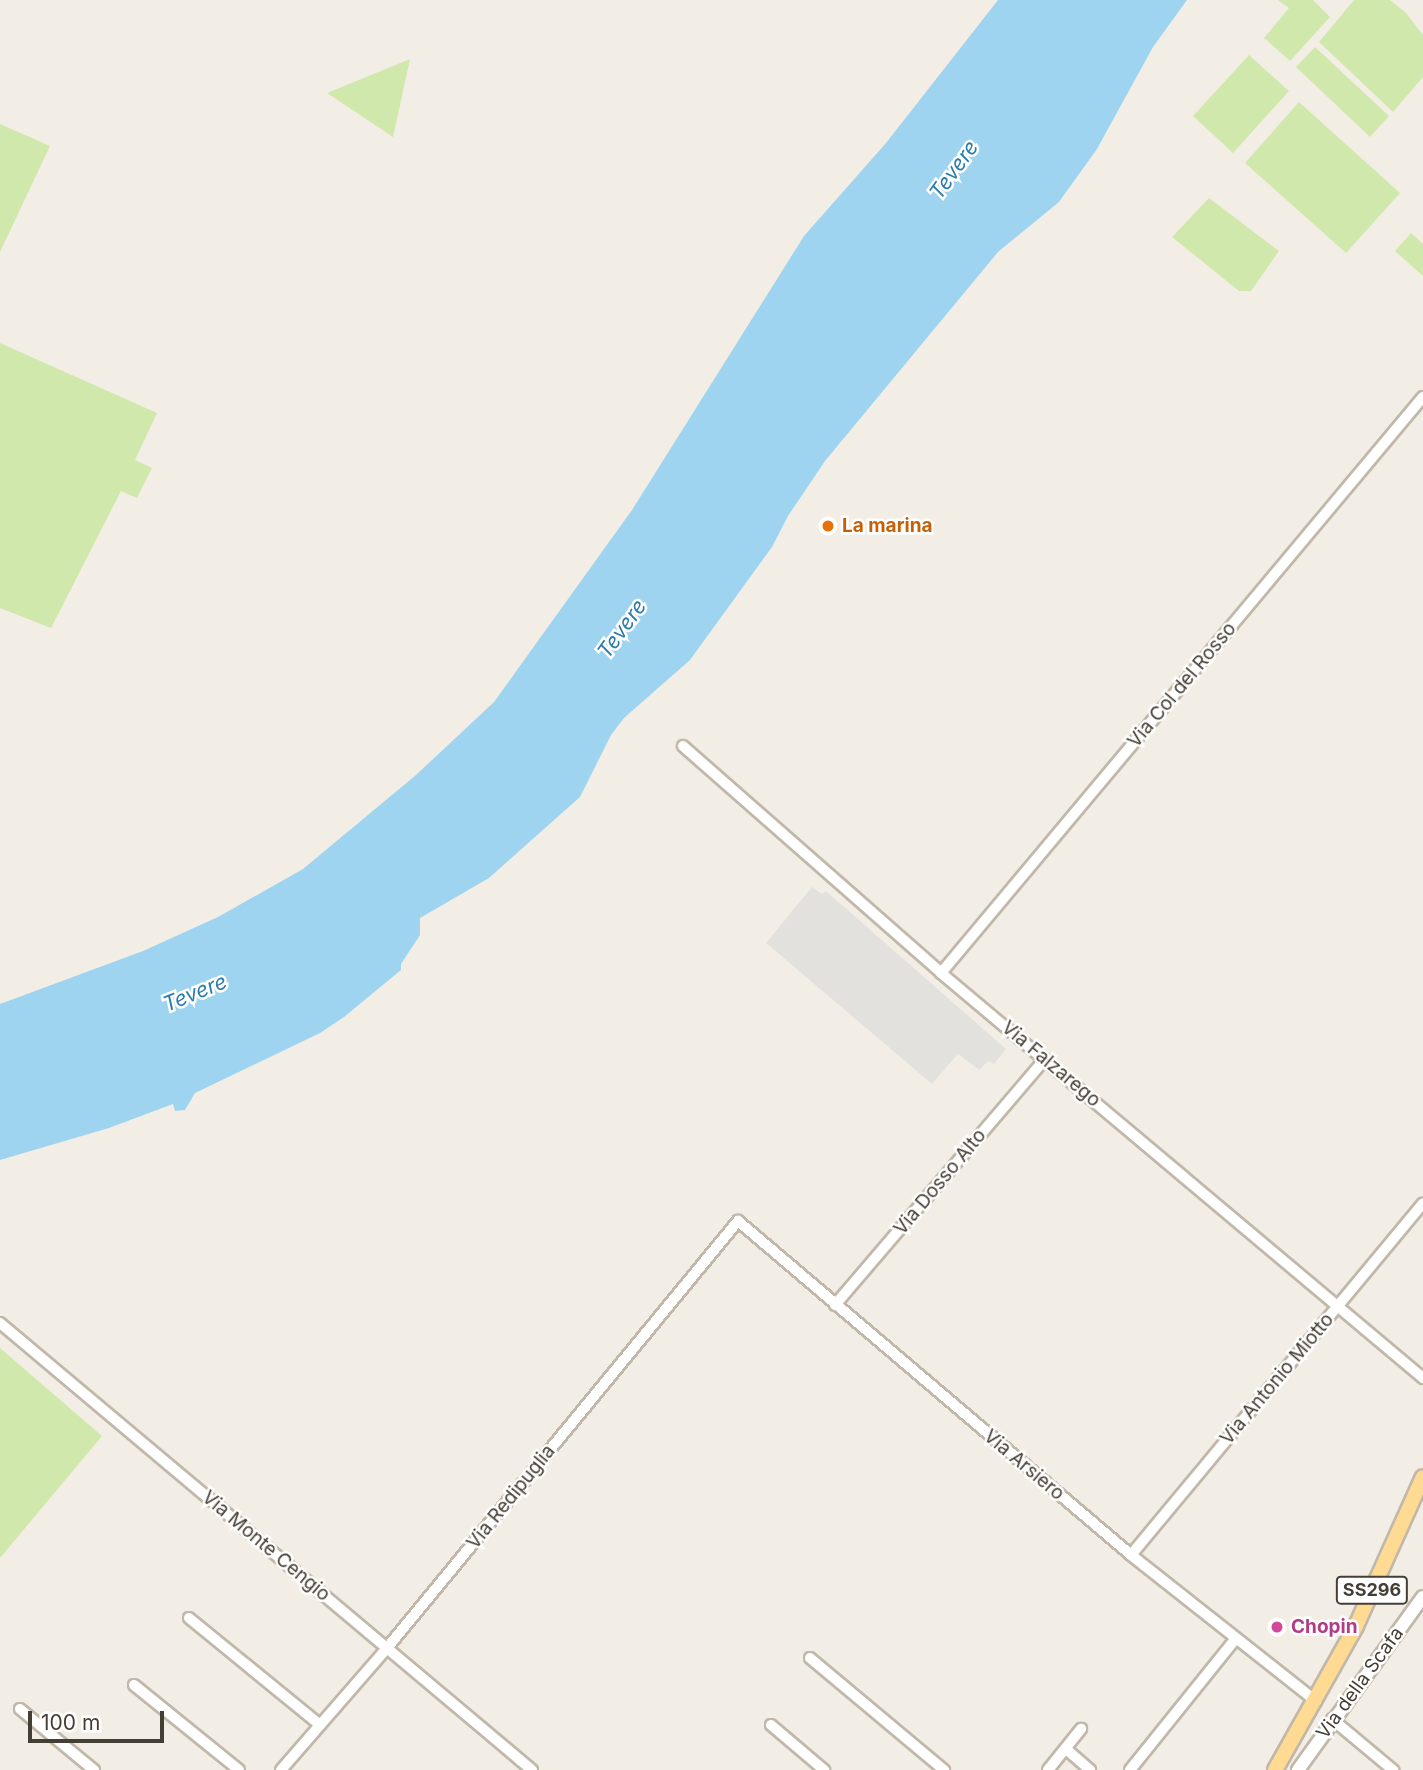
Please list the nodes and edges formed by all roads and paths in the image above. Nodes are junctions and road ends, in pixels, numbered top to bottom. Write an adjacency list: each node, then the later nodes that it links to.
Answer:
1 (1423, 397): 3 (street, Via Col del Rosso)
2 (683, 746): 3 (street, Via Falzarego)
3 (941, 973): 4 (street, Via Falzarego)
4 (1045, 1059): 7 (street, Via Dosso Alto); 8 (street, Via Falzarego)
5 (1423, 1203): 8 (street, Via Antonio Miotto)
6 (738, 1221): 7 (street, Via Arsiero); 16 (street, Via Redipuglia)
7 (835, 1305): 12 (street, Via Arsiero)
8 (1336, 1307): 10 (street, Via Falzarego); 12 (street, Via Antonio Miotto)
9 (0, 1324): 16 (street, Via Monte Cengio)
10 (1423, 1378)
11 (1423, 1477): 19 (main road, SS296)
12 (1131, 1555): 15 (street, Via Arsiero)
13 (1423, 1597): 21 (street, Via della Scafa)
14 (190, 1618): 22 (street)
15 (1236, 1639): 19 (street, Via Arsiero); 34 (street)
16 (387, 1648): 22 (street, Via Redipuglia); 29 (street, Via Monte Cengio)
17 (810, 1658): 31 (street)
18 (134, 1685): 27 (street)
19 (1316, 1701): 35 (main road, SS296)
20 (20, 1709): 26 (street)
21 (1332, 1719): 36 (street, Via della Scafa); 37 (street)
22 (320, 1725): 28 (street, Via Redipuglia)
23 (771, 1725): 30 (street)
24 (1081, 1729): 25 (street)
25 (1066, 1749): 32 (street); 33 (street)
26 (94, 1770)
27 (239, 1770)
28 (281, 1770)
29 (532, 1770)
30 (824, 1770)
31 (944, 1770)
32 (1048, 1770)
33 (1090, 1770)
34 (1130, 1770)
35 (1275, 1770)
36 (1298, 1770)
37 (1393, 1770)

